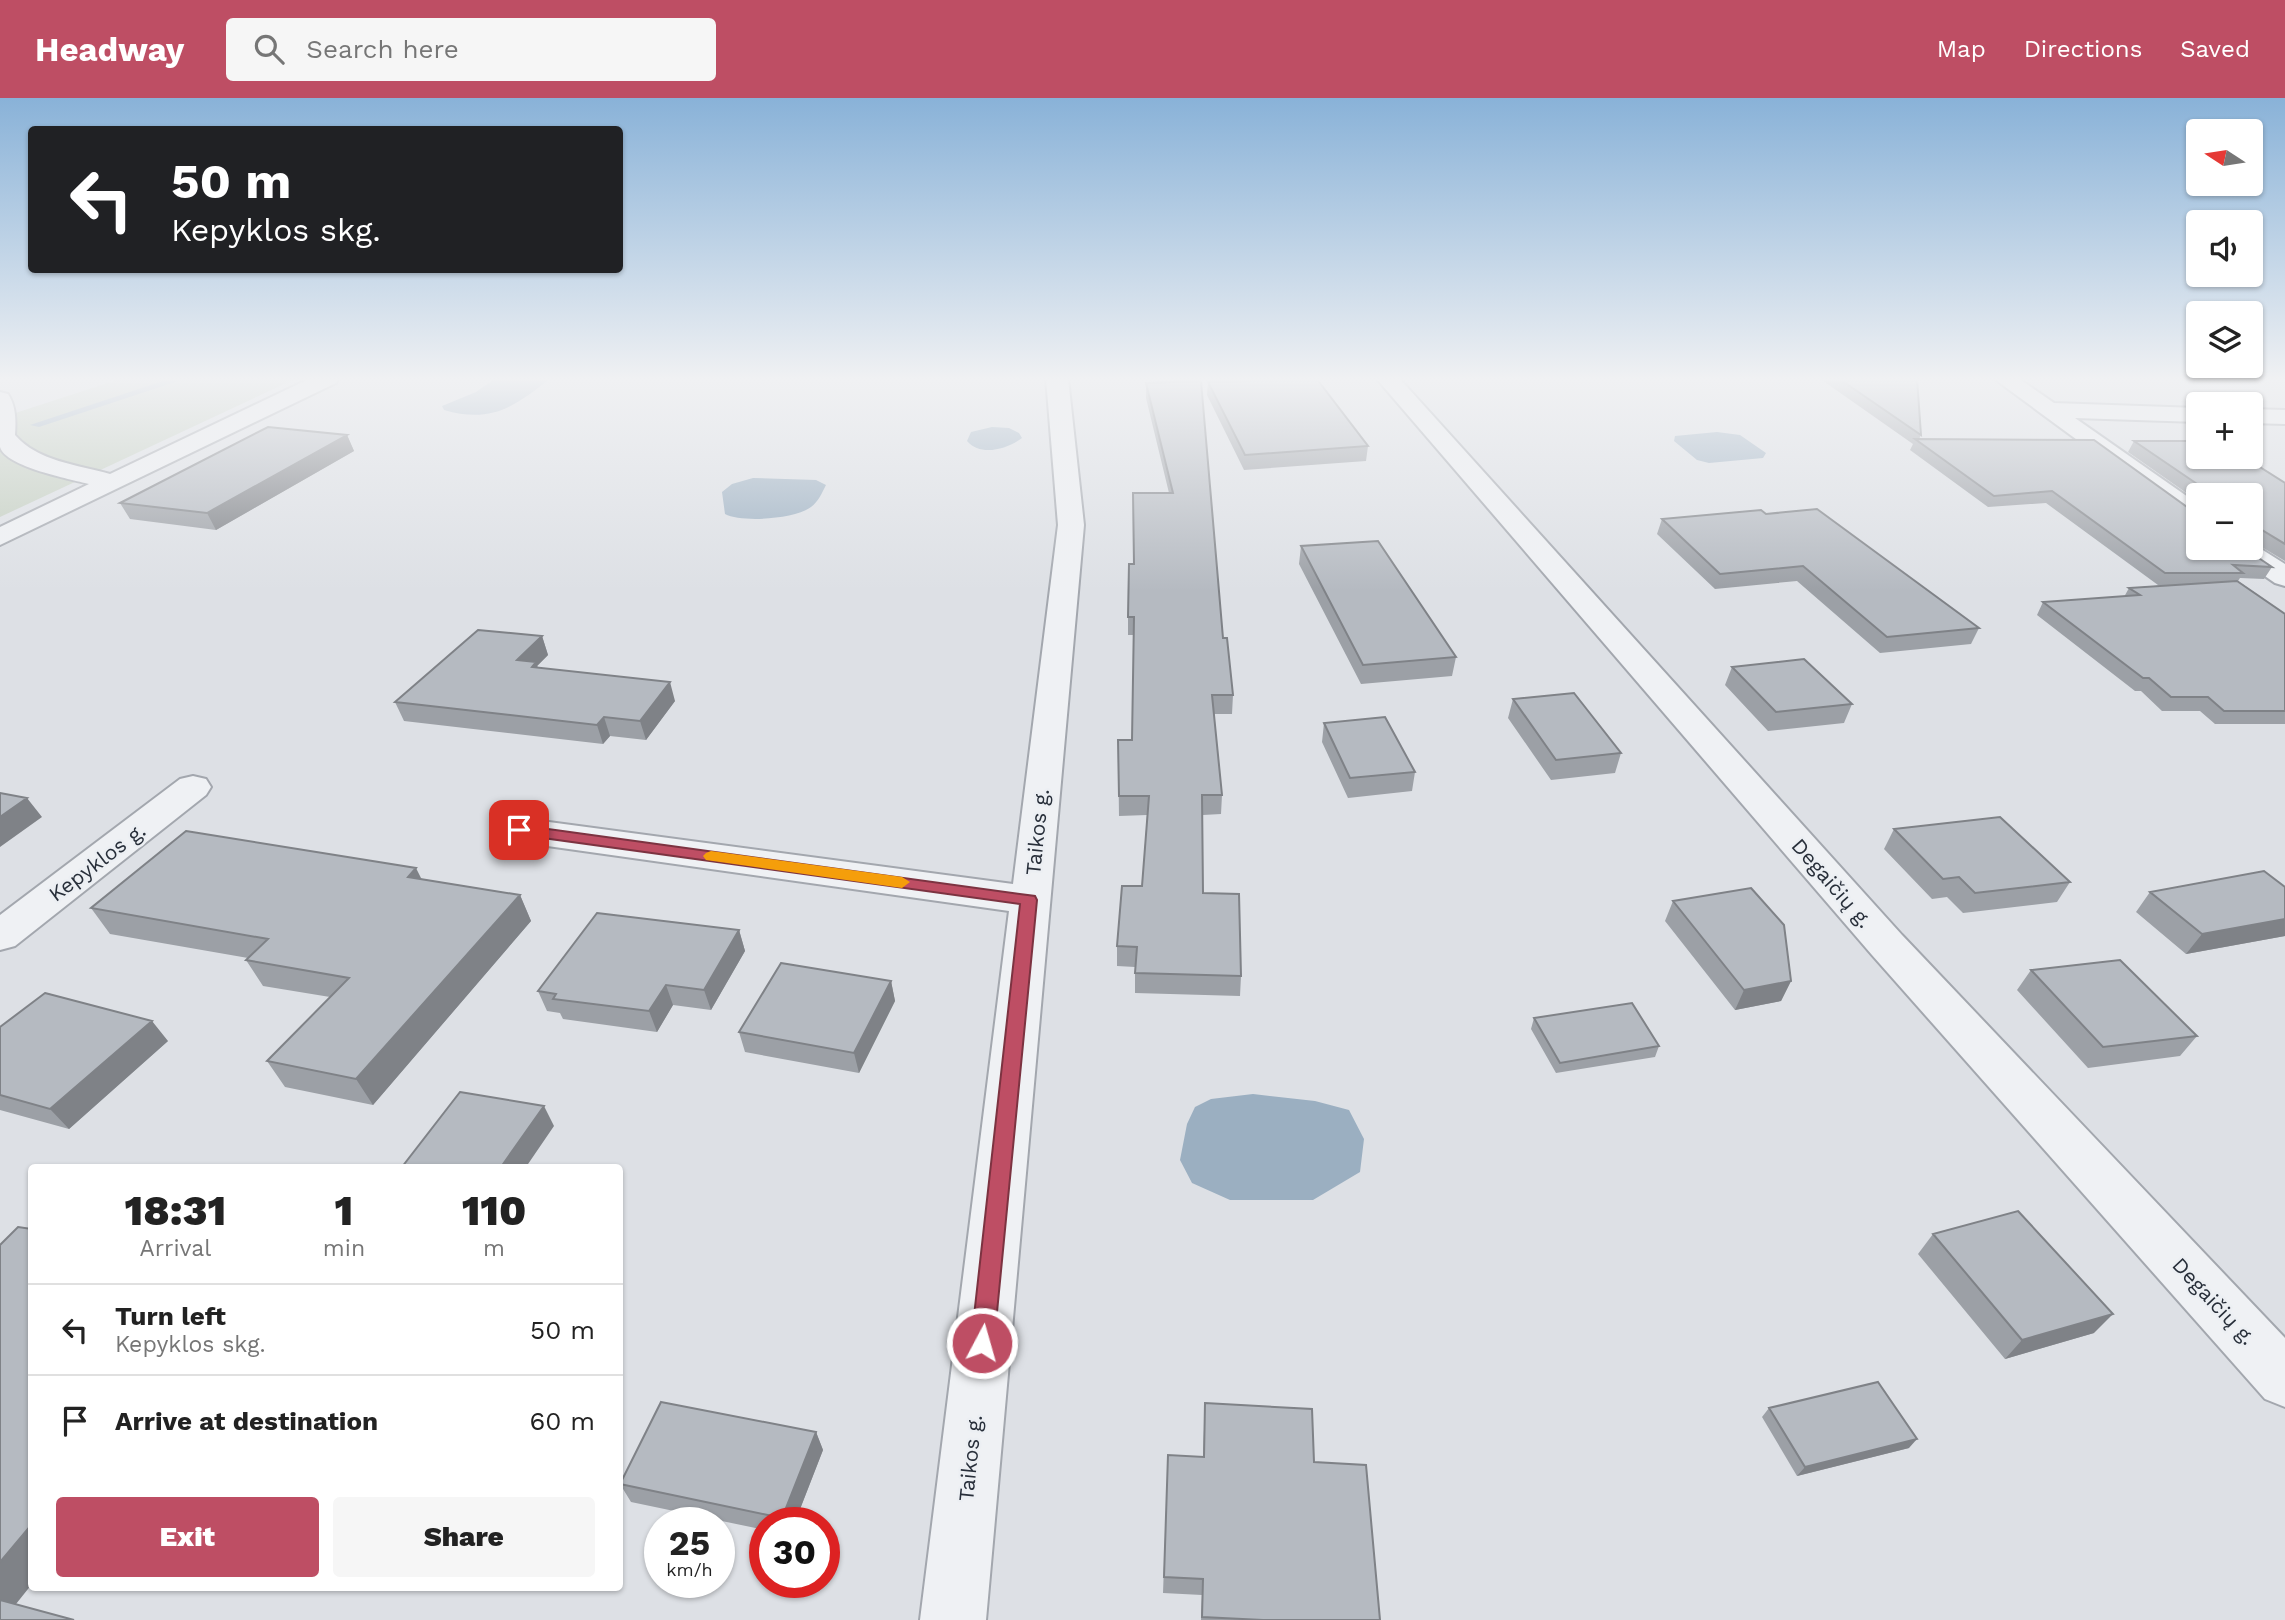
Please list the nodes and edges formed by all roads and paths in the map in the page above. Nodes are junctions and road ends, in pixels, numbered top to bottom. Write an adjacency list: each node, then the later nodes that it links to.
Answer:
1 (14, 449): 6 (street)
2 (179, 449): 6 (street)
3 (1063, 449): 13 (street, Taikos g.)
4 (1450, 449): 15 (street, Degaičių g.)
5 (2105, 449): 7 (street)
6 (110, 482): 8 (street)
7 (2186, 507)
8 (0, 537)
9 (2260, 560): 10 (street)
10 (2285, 577)
11 (193, 788): 14 (street, Kepyklos g.)
12 (519, 830): 13 (street)
13 (1029, 900): 16 (street, Taikos g.)
14 (0, 936)
15 (2285, 1379)
16 (953, 1620)

